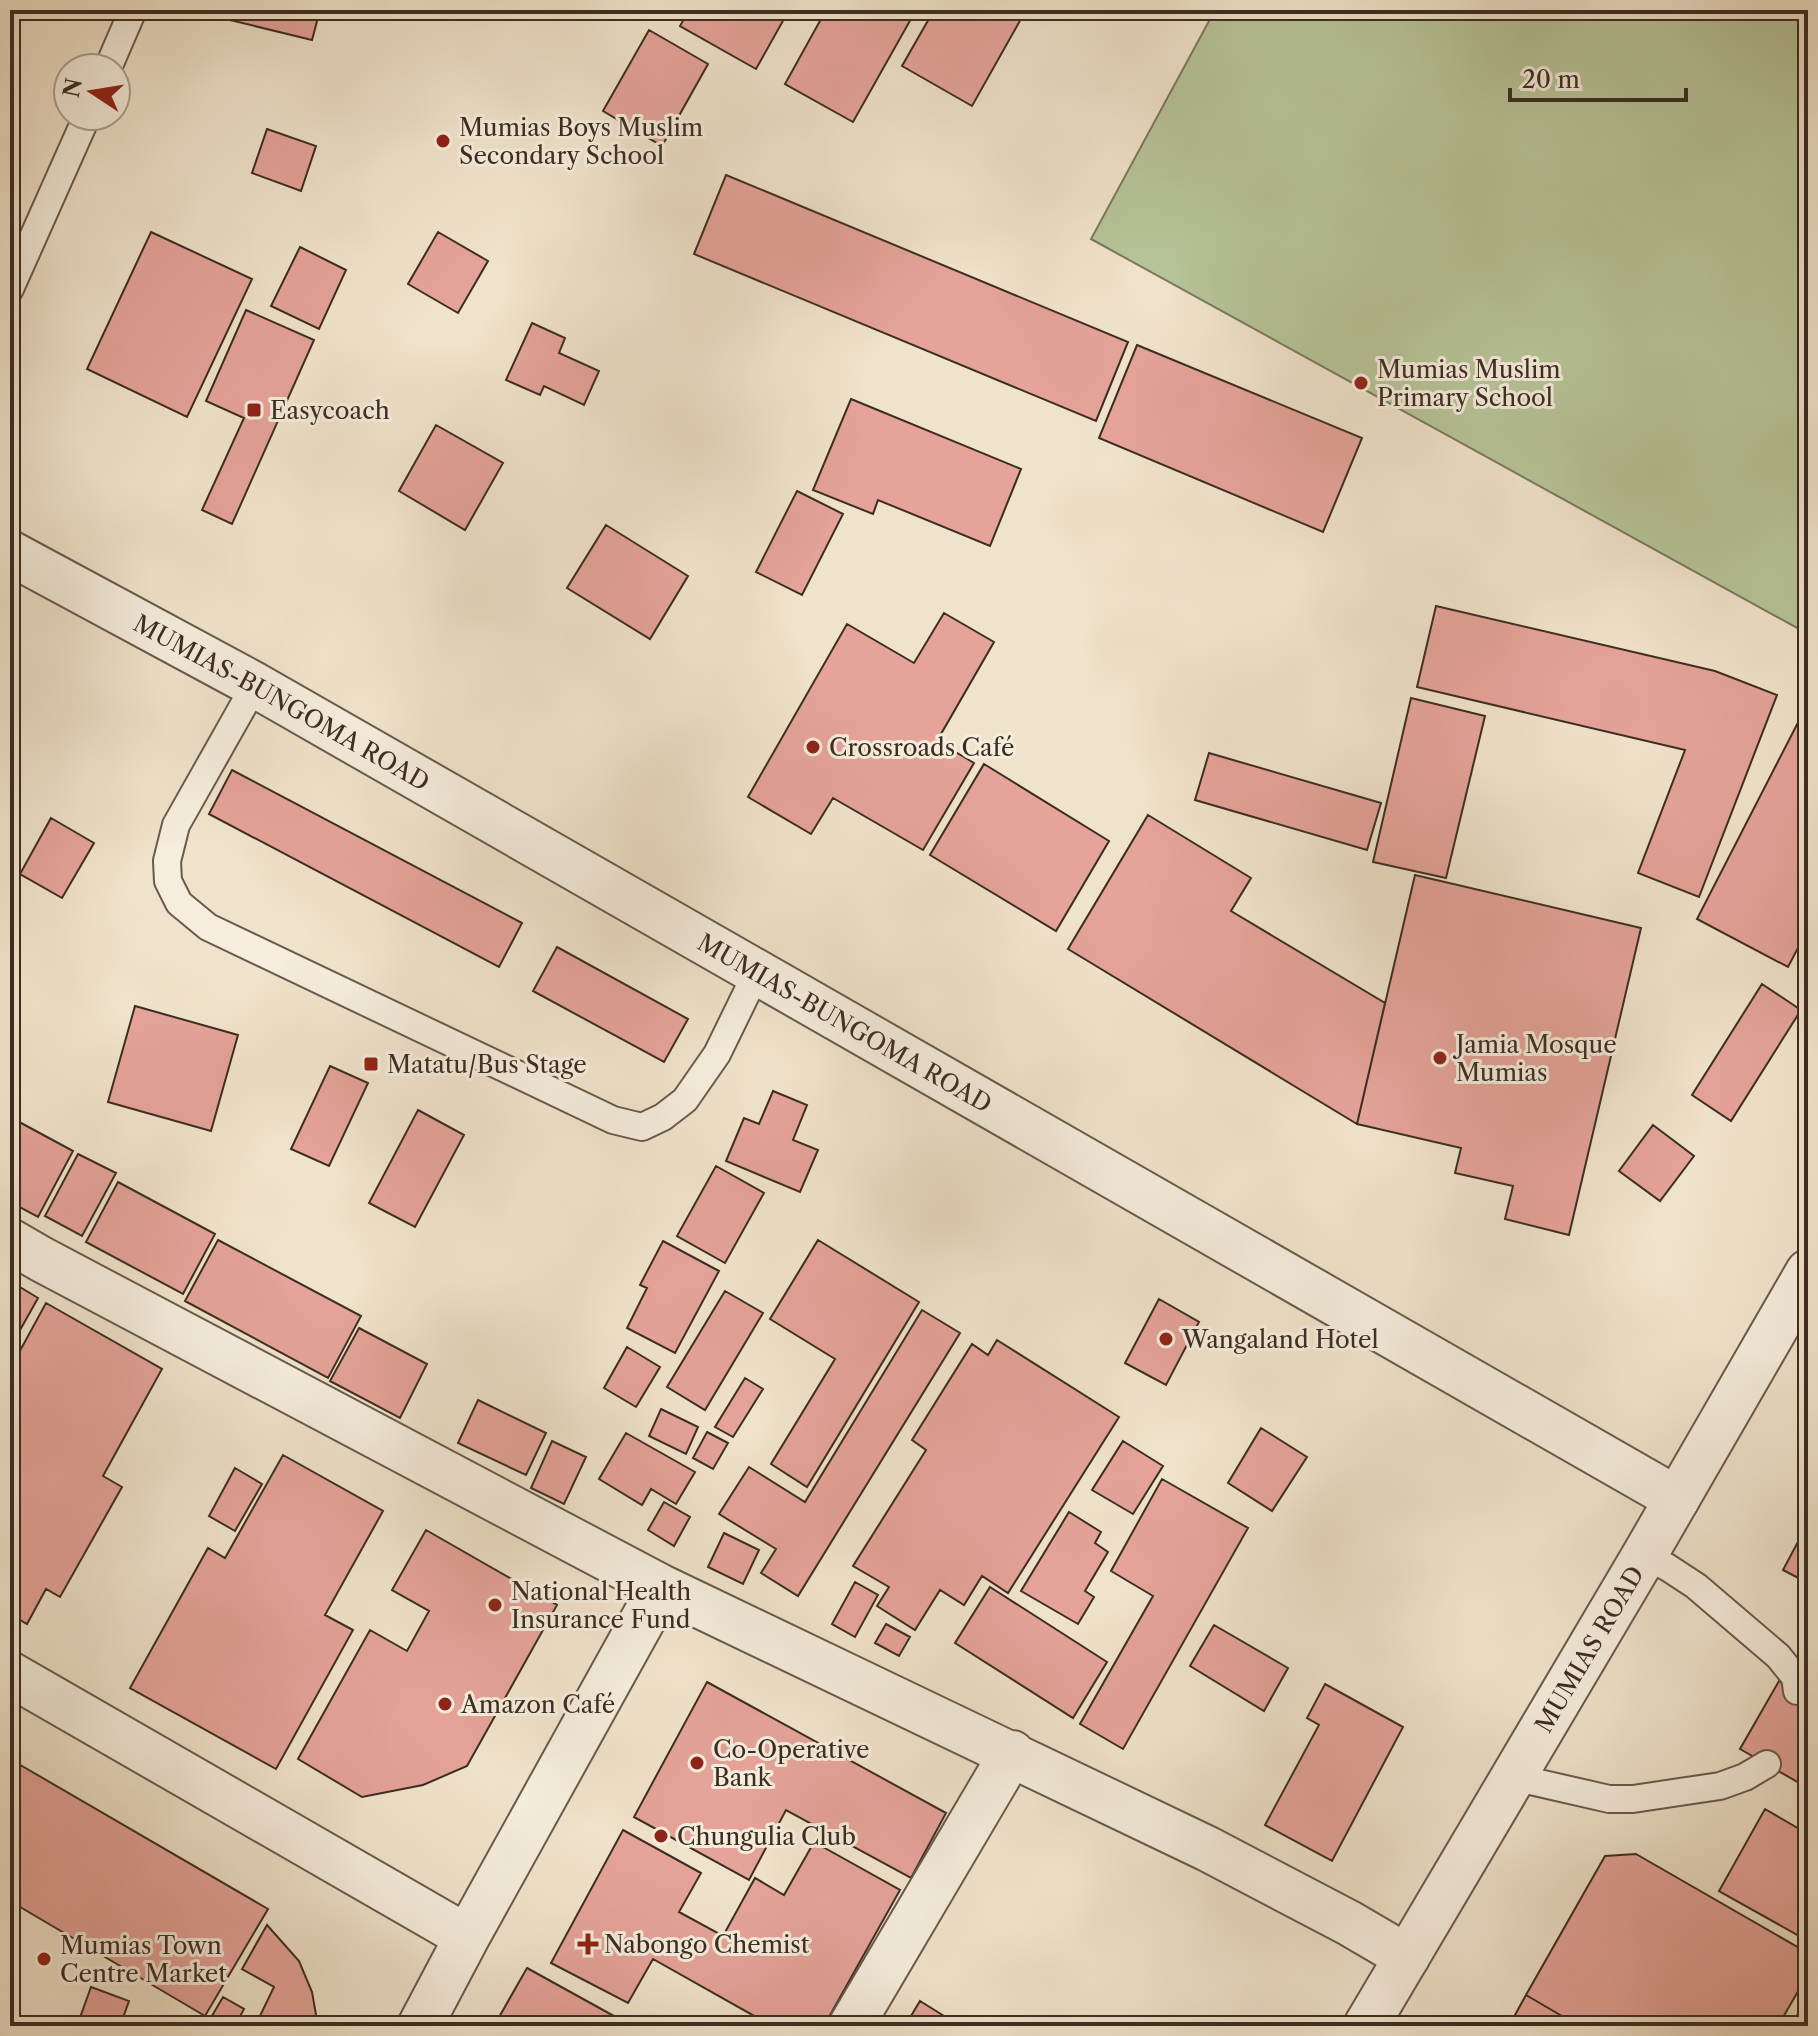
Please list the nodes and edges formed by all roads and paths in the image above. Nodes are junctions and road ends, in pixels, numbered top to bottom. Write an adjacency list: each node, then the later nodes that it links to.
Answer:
1 (133, 10): 2 (lane)
2 (115, 52)
3 (80, 132): 4 (lane)
4 (10, 289)
5 (10, 553): 6 (street, MUMIAS-BUNGOMA ROAD)
6 (255, 685): 7 (street, MUMIAS-BUNGOMA ROAD); 7 (lane)
7 (757, 972): 10 (street, MUMIAS-BUNGOMA ROAD)
8 (10, 1241): 12 (street)
9 (1808, 1272): 10 (street, MUMIAS ROAD)
10 (1677, 1499): 11 (street, MUMIAS ROAD)
11 (1644, 1556): 14 (lane); 17 (street, MUMIAS ROAD)
12 (661, 1587): 15 (street); 18 (street)
13 (10, 1674): 18 (street)
14 (1797, 1691)
15 (1012, 1753): 19 (street); 21 (street)
16 (1767, 1764): 17 (lane)
17 (1513, 1777): 19 (street, MUMIAS ROAD)
18 (467, 1937): 20 (street)
19 (1407, 1957): 22 (street, MUMIAS ROAD)
20 (420, 2026)
21 (851, 2026)
22 (1366, 2026)

